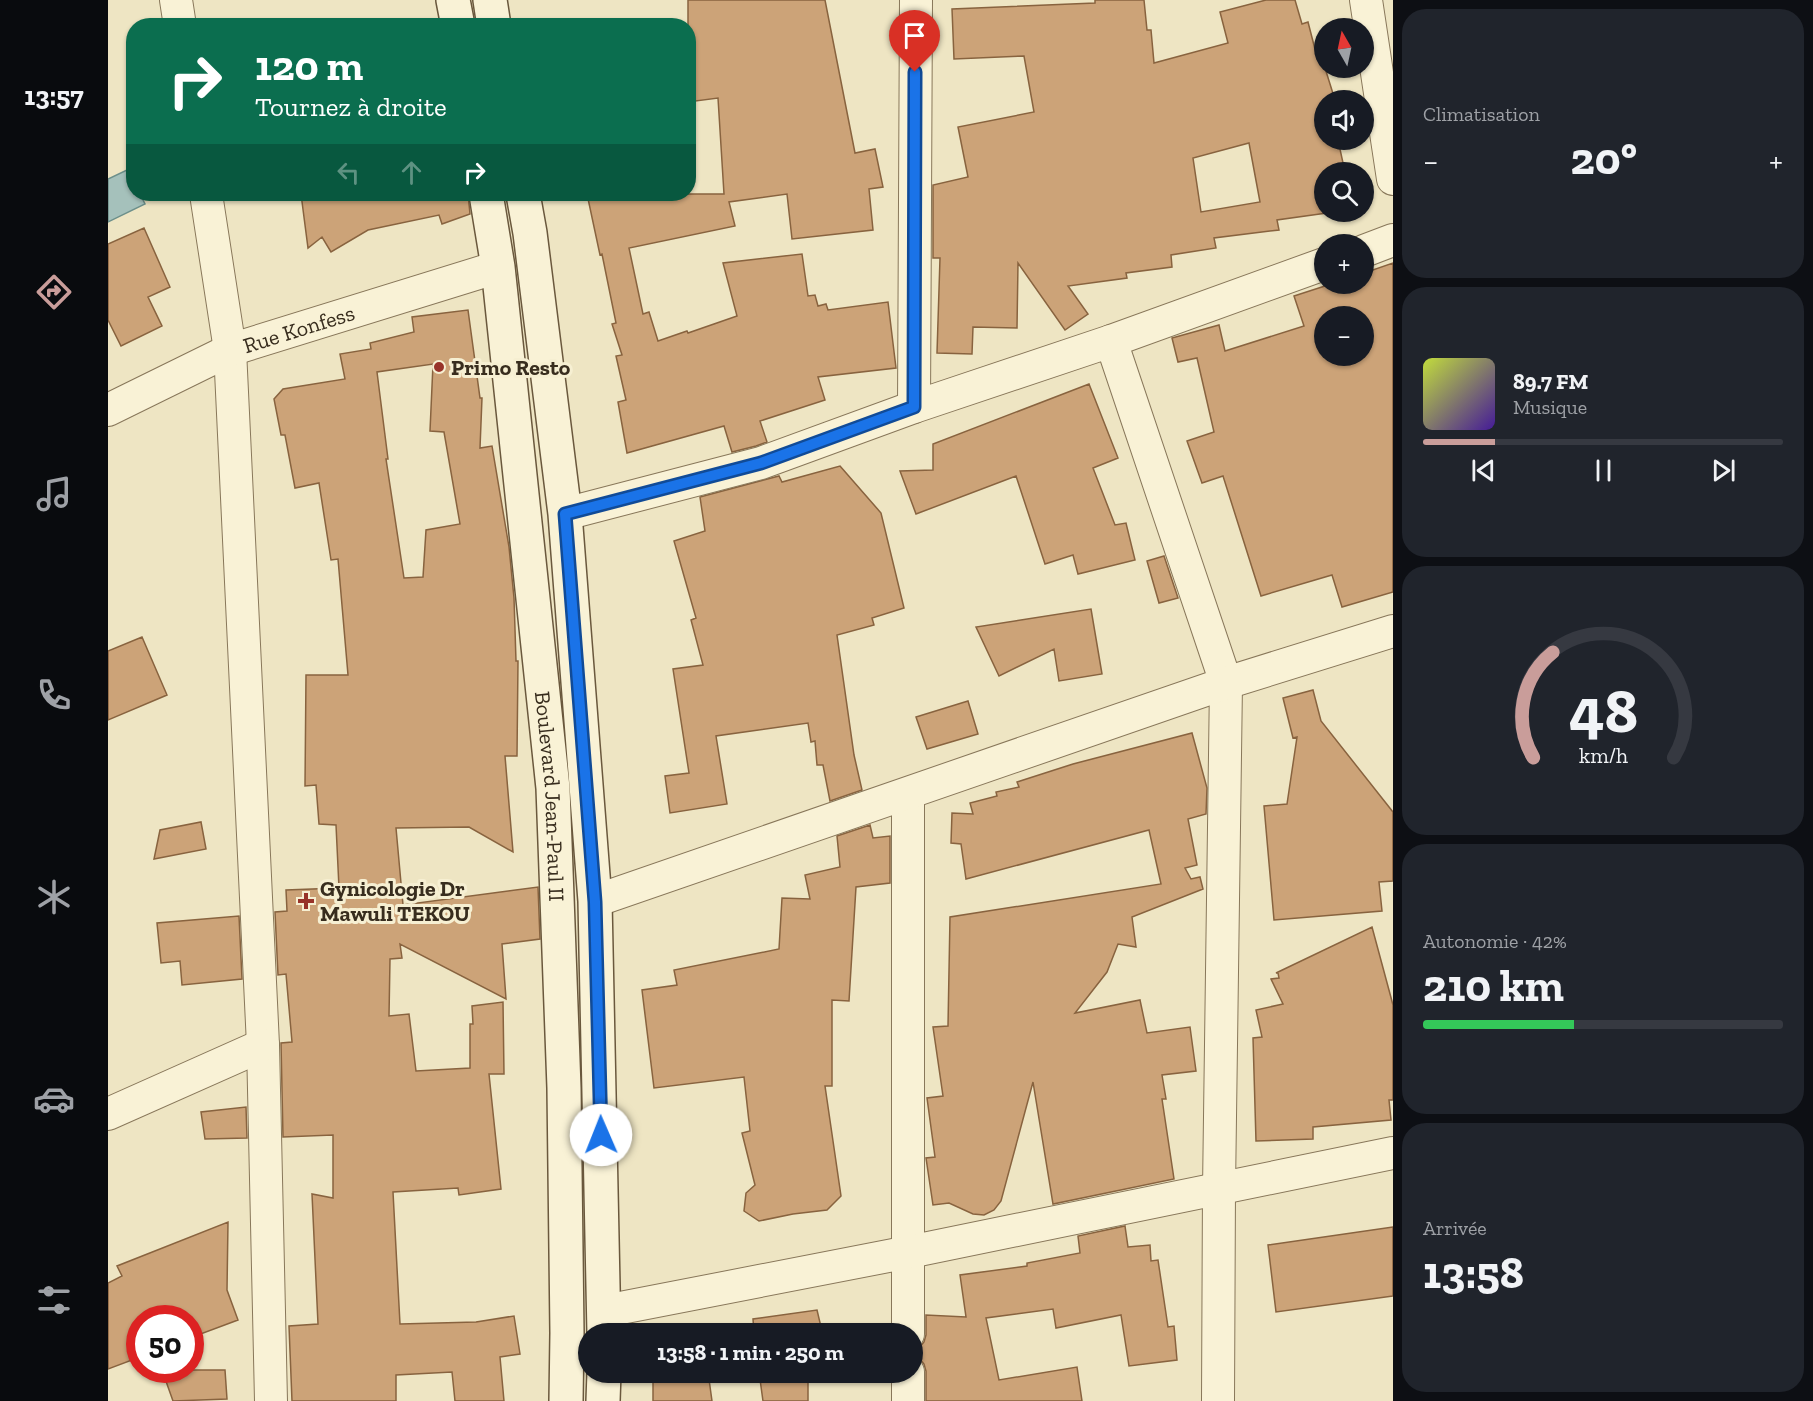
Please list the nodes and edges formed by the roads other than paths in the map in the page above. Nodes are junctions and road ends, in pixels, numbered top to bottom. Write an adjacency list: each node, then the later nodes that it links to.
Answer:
1 (176, 0): 6 (street)
2 (453, 0): 7 (main road)
3 (490, 0): 8 (main road)
4 (916, 0): 19 (street)
5 (1366, 0): 9 (street)
6 (179, 18)
7 (456, 18)
8 (493, 18)
9 (1393, 179)
10 (207, 201): 18 (street)
11 (487, 201): 15 (main road, Boulevard Jean-Paul II)
12 (524, 201): 21 (main road, Boulevard Jean-Paul II)
13 (1393, 240): 14 (street)
14 (1374, 247)
15 (498, 267): 18 (street, Rue Konfess); 36 (main road, Boulevard Jean-Paul II)
16 (1314, 268): 17 (street)
17 (1111, 341): 19 (street); 23 (street)
18 (230, 350): 20 (street, Rue Konfess); 26 (street)
19 (914, 407): 21 (street)
20 (108, 410)
21 (565, 514): 25 (main road, Boulevard Jean-Paul II)
22 (1393, 631): 23 (street)
23 (1227, 683): 24 (street); 29 (street)
24 (908, 794): 25 (street); 30 (street)
25 (595, 902): 31 (main road, Boulevard Jean-Paul II)
26 (263, 1045): 27 (street); 35 (street)
27 (108, 1114)
28 (1393, 1153): 29 (street)
29 (1219, 1189): 30 (street); 39 (street)
30 (909, 1252): 31 (street); 32 (street)
31 (605, 1322)
32 (908, 1323)
33 (604, 1383): 37 (main road)
34 (908, 1383): 38 (street)
35 (271, 1401)
36 (567, 1401)
37 (603, 1401)
38 (908, 1401)
39 (1218, 1401)

